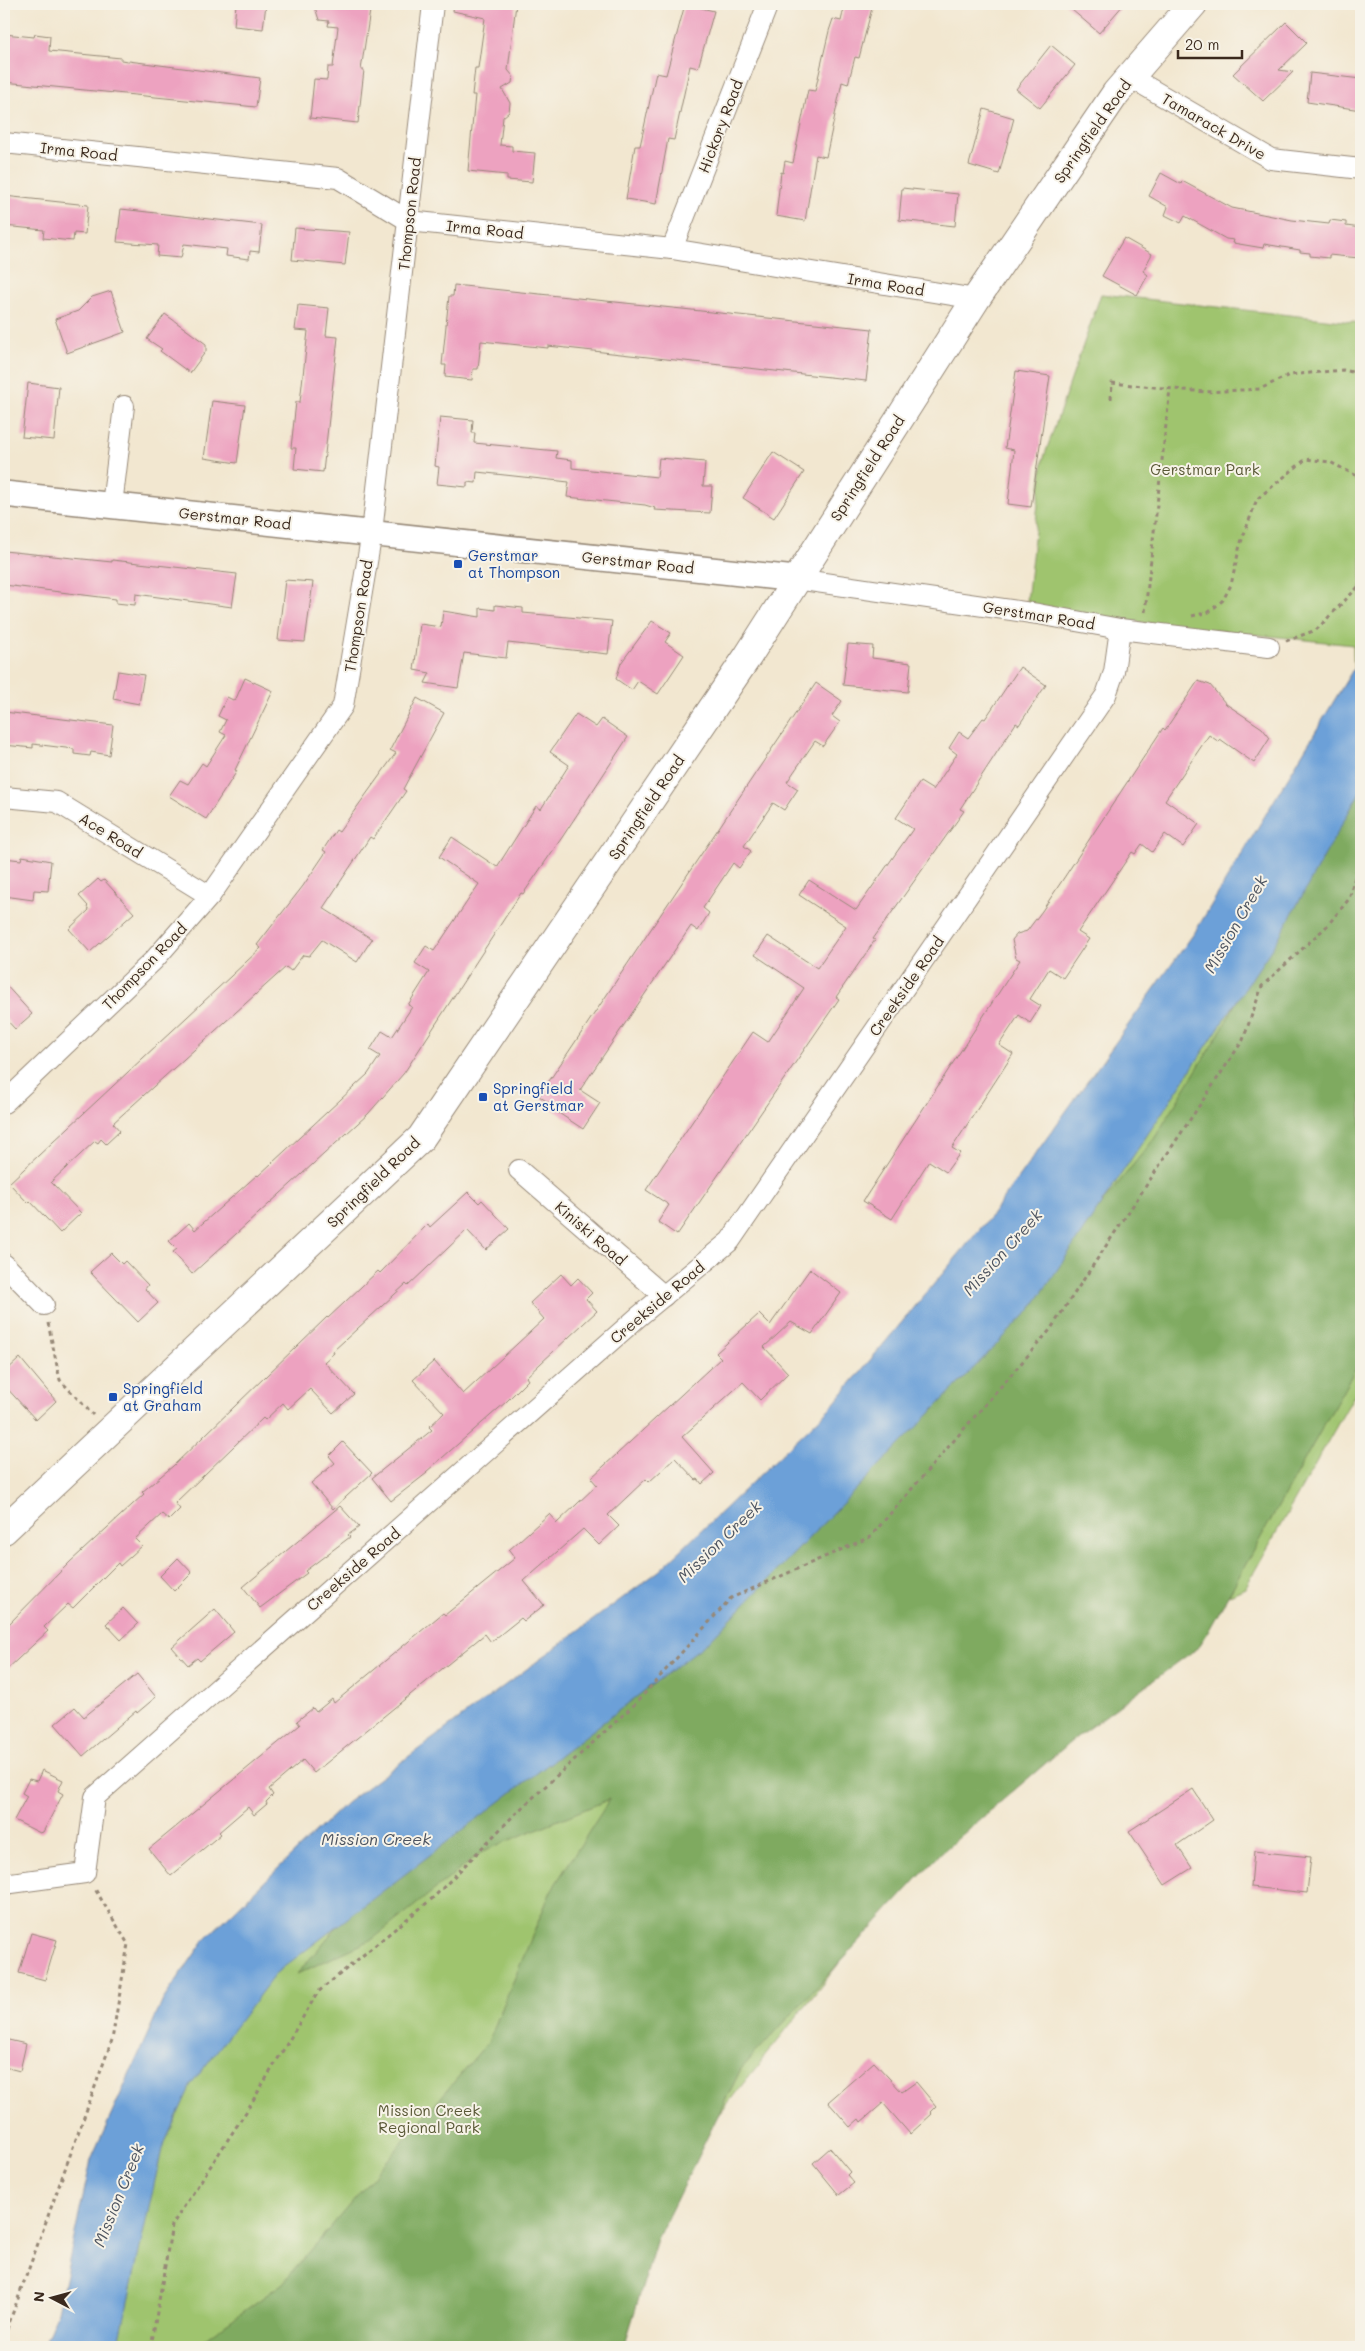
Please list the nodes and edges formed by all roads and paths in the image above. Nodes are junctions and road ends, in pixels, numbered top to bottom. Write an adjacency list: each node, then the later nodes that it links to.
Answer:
1 (433, 4): 7 (street, Thompson Road)
2 (768, 4): 8 (street, Hickory Road)
3 (1193, 4): 4 (main road, Springfield Road)
4 (1130, 77): 6 (street, Tamarack Drive); 9 (main road, Springfield Road)
5 (4, 143): 7 (street, Irma Road)
6 (1361, 169)
7 (409, 221): 8 (street, Irma Road); 17 (street, Thompson Road)
8 (672, 249): 9 (street, Irma Road)
9 (976, 299): 18 (main road, Springfield Road)
10 (1361, 374): 11 (path)
11 (1170, 389): 12 (path); 21 (path)
12 (1111, 399)
13 (124, 406): 16 (street)
14 (1361, 478): 20 (path)
15 (4, 494): 16 (street, Gerstmar Road)
16 (112, 505): 17 (street, Gerstmar Road)
17 (372, 532): 18 (street, Gerstmar Road); 25 (street, Thompson Road)
18 (796, 579): 21 (street, Gerstmar Road); 31 (main road, Springfield Road)
19 (1361, 584): 22 (path)
20 (1189, 616)
21 (1120, 629): 22 (street, Gerstmar Road); 29 (street, Creekside Road)
22 (1269, 647)
23 (4, 797): 25 (street, Ace Road)
24 (1361, 855): 36 (path)
25 (210, 896): 26 (street, Thompson Road)
26 (4, 1103)
27 (519, 1170): 29 (street, Kiniski Road)
28 (4, 1264): 30 (street)
29 (664, 1296): 33 (street, Creekside Road)
30 (44, 1306): 31 (path)
31 (108, 1432): 32 (main road, Springfield Road)
32 (4, 1530)
33 (85, 1873): 34 (street); 35 (path)
34 (4, 1884)
35 (4, 2337)
36 (151, 2347)

